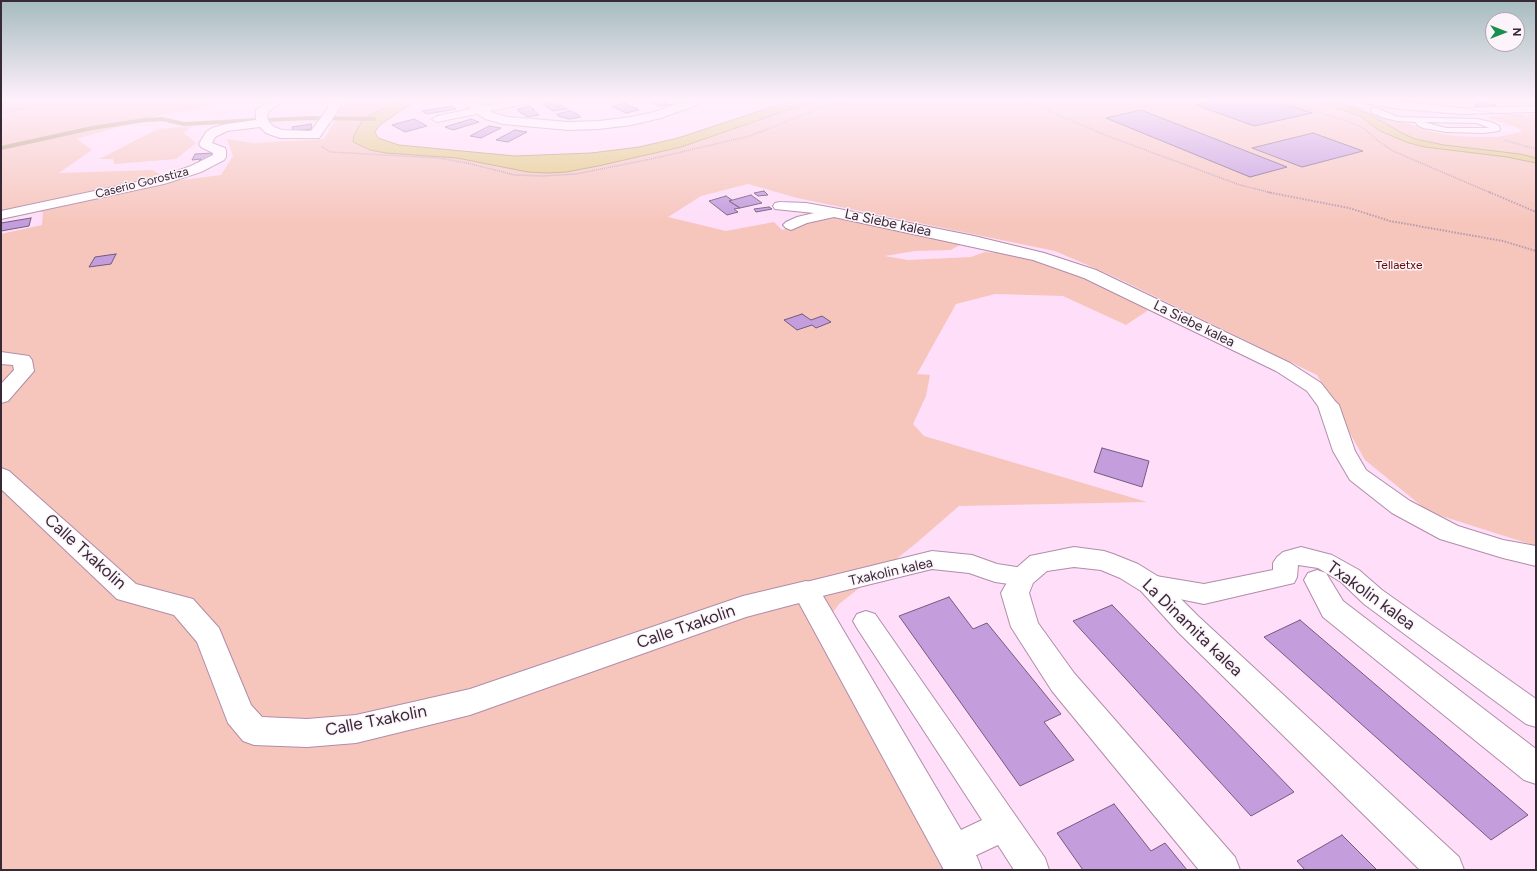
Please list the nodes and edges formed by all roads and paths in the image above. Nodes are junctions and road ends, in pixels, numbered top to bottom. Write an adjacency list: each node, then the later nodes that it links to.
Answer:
1 (207, 141): 9 (street, Caserio Gorostiza)
2 (318, 141): 3 (path)
3 (730, 141)
4 (1120, 141): 11 (path)
5 (1378, 141): 7 (path)
6 (780, 206): 8 (street, La Siebe kalea)
7 (1536, 212)
8 (839, 213): 10 (street); 15 (street, La Siebe kalea)
9 (1, 215)
10 (791, 225)
11 (1536, 251)
12 (1, 358): 13 (street)
13 (1, 397)
14 (1, 476): 19 (street, Calle Txakolin)
15 (1536, 556)
16 (1023, 577): 18 (street, La Dinamita kalea); 19 (street, Txakolin kalea); 26 (street, La Dinamita kalea)
17 (1317, 580): 22 (street)
18 (1150, 584): 21 (street, Txakolin kalea); 27 (street, La Dinamita kalea)
19 (806, 591): 24 (street)
20 (866, 621): 23 (street)
21 (1536, 716)
22 (1536, 769)
23 (1003, 826): 24 (street); 25 (street)
24 (959, 860)
25 (1033, 870)
26 (1222, 870)
27 (1446, 870)

